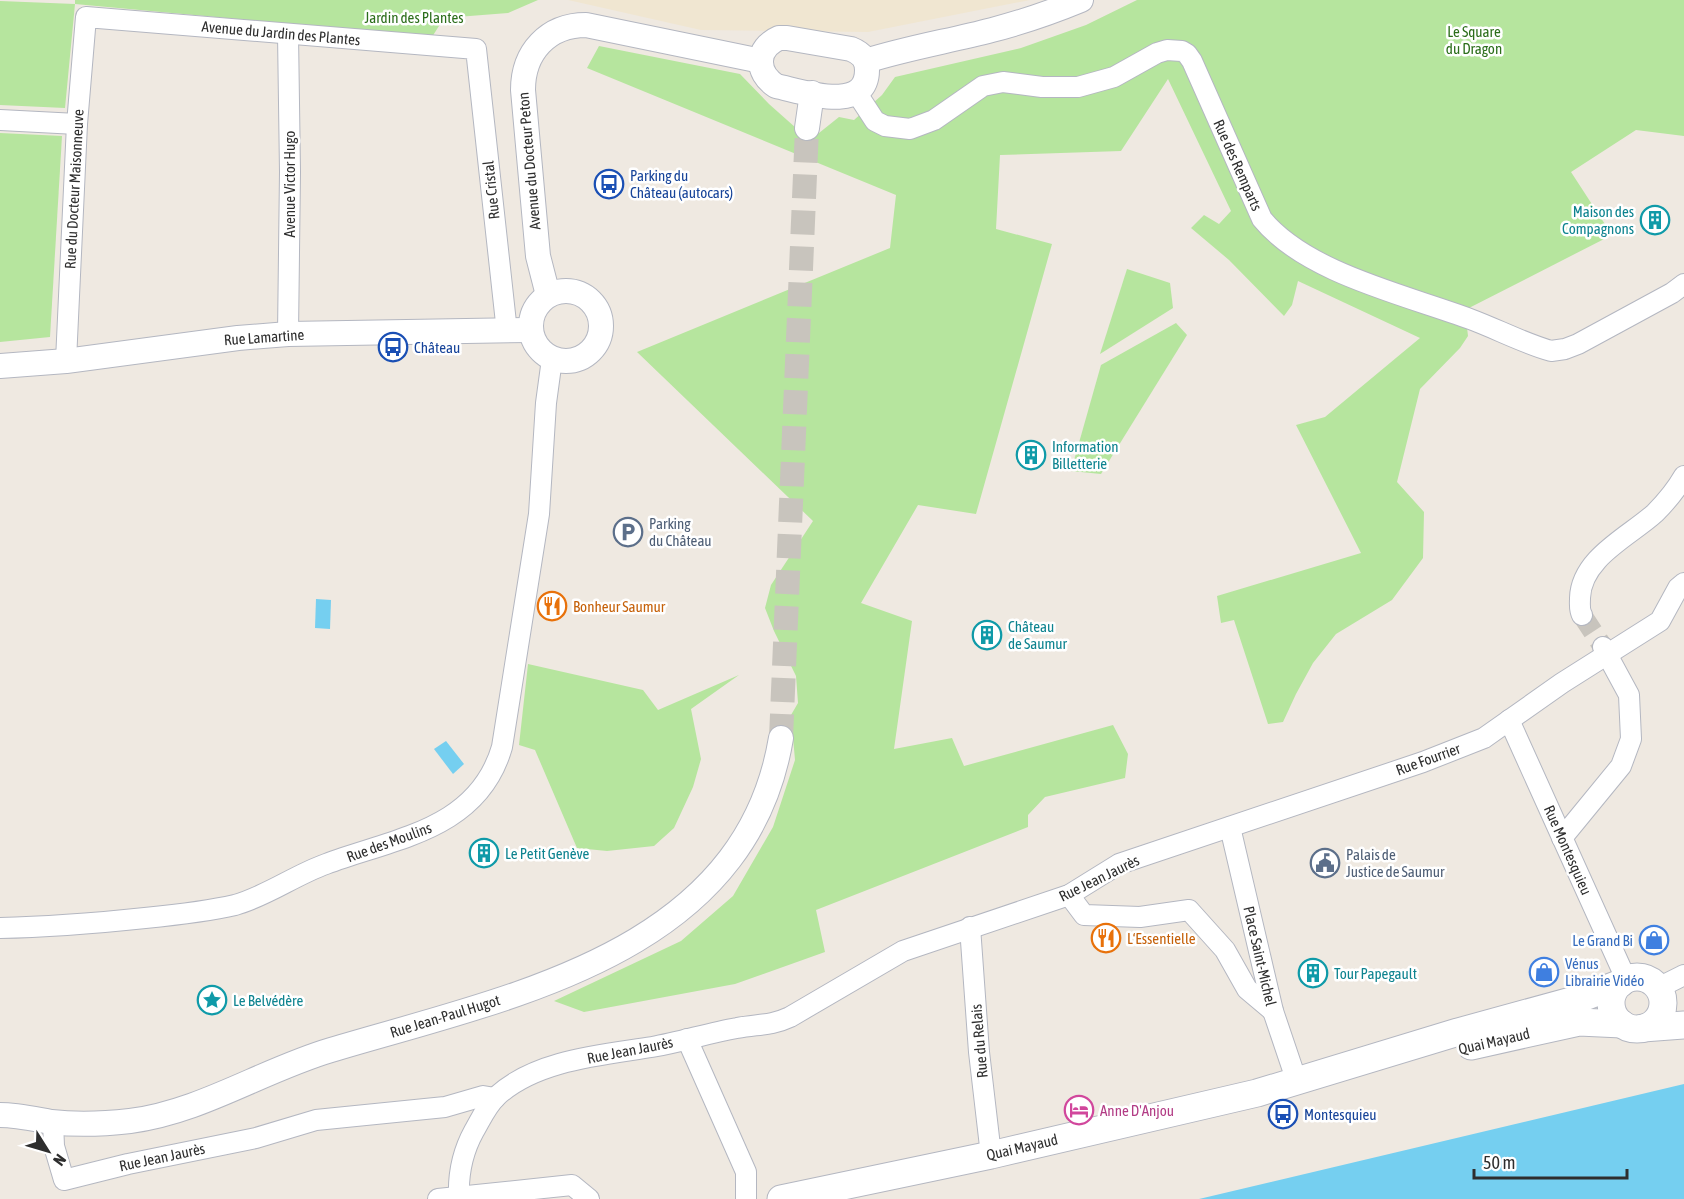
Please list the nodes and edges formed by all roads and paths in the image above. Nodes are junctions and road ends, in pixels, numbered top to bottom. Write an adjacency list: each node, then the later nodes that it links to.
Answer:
1 (1081, 0): 6 (street)
2 (86, 17): 3 (street, Avenue du Jardin des Plantes); 10 (street, Rue du Docteur Maisonneuve)
3 (288, 34): 4 (street, Avenue du Jardin des Plantes); 15 (street, Avenue Victor Hugo)
4 (476, 49): 14 (street, Rue Cristal)
5 (761, 61): 6 (street); 8 (street); 13 (street, Avenue du Docteur Peton)
6 (866, 62): 7 (street)
7 (856, 92): 8 (street); 12 (street, Rue des Remparts)
8 (812, 93): 11 (street)
9 (0, 120): 10 (street)
10 (77, 124): 17 (street, Rue du Docteur Maisonneuve)
11 (807, 128)
12 (1684, 284)
13 (548, 295): 14 (street); 16 (street)
14 (519, 331): 15 (street, Rue Lamartine); 16 (street)
15 (288, 334): 17 (street, Rue Lamartine)
16 (552, 359): 29 (street, Rue des Moulins)
17 (66, 361): 18 (street, Rue Lamartine)
18 (0, 366)
19 (1684, 476): 21 (street)
20 (1684, 583): 22 (street, Rue Fourrier)
21 (1582, 615)
22 (1606, 651): 23 (street, Rue Fourrier); 26 (street)
23 (1509, 720): 25 (street, Rue Fourrier); 26 (street, Rue Montesquieu)
24 (781, 738): 40 (street, Rue Jean-Paul Hugot)
25 (1230, 827): 27 (street, Rue Jean Jaurès); 33 (street, Place Saint-Michel)
26 (1562, 838): 31 (street, Rue Montesquieu)
27 (1069, 895): 28 (street, Rue Jean Jaurès); 33 (street)
28 (970, 927): 36 (street, Rue Jean Jaurès); 41 (street, Rue du Relais)
29 (0, 928)
30 (1684, 975): 32 (street)
31 (1624, 981): 32 (main road); 35 (main road); 37 (main road, Quai Mayaud)
32 (1668, 999): 35 (main road)
33 (1273, 1011): 37 (street, Place Saint-Michel)
34 (1684, 1025): 35 (main road, Quai Mayaud)
35 (1632, 1026): 37 (main road, Quai Mayaud)
36 (687, 1039): 38 (street, Rue Jean Jaurès); 45 (street)
37 (1297, 1082): 41 (main road, Quai Mayaud)
38 (495, 1098): 40 (street, Rue Jean Jaurès); 42 (street)
39 (0, 1114): 40 (street, Rue Jean-Paul Hugot)
40 (53, 1122)
41 (991, 1155): 46 (main road, Quai Mayaud)
42 (459, 1197): 43 (street); 44 (street)
43 (438, 1199)
44 (589, 1199)
45 (746, 1199)
46 (781, 1199)

